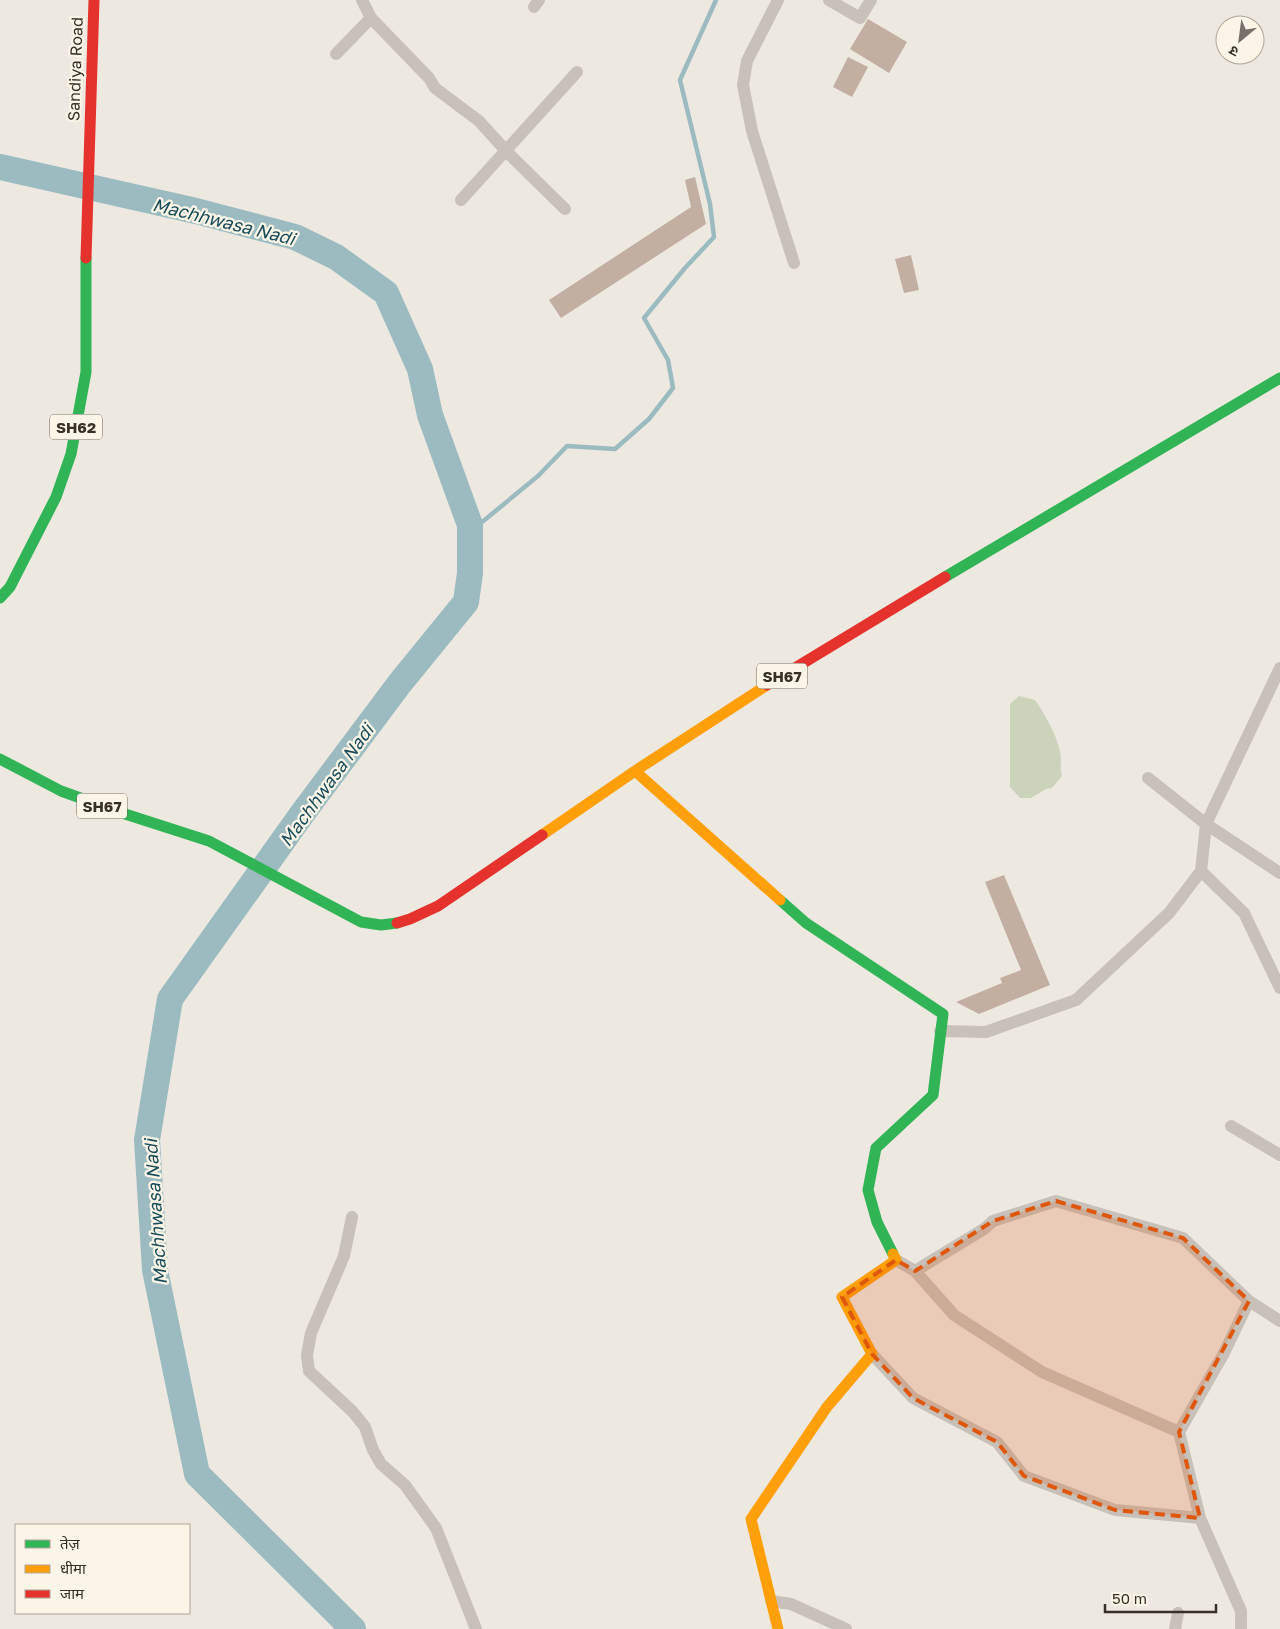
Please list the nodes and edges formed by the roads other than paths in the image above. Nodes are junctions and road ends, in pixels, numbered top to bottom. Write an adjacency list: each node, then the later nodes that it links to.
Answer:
1 (94, 0): 14 (main road, Sandiya Road / SH62)
2 (362, 0): 6 (street)
3 (778, 0): 12 (street)
4 (829, 0): 5 (street)
5 (871, 0)
6 (371, 18): 7 (street); 9 (street)
7 (336, 54)
8 (577, 72): 9 (street)
9 (507, 152): 10 (street); 11 (street)
10 (461, 200)
11 (564, 209)
12 (794, 263)
13 (1280, 378): 17 (main road, SH67)
14 (0, 598)
15 (1280, 668): 19 (street)
16 (0, 758): 17 (main road, SH67)
17 (635, 771): 23 (main road)
18 (1148, 778): 19 (street)
19 (1206, 824): 20 (street); 21 (street)
20 (1201, 871): 22 (street); 23 (street)
21 (1280, 873)
22 (1280, 988)
23 (940, 1031): 27 (main road)
24 (1231, 1126): 25 (street)
25 (1280, 1155)
26 (352, 1217): 36 (street)
27 (896, 1260): 28 (street); 31 (main road)
28 (915, 1271): 29 (street); 32 (street)
29 (1249, 1301): 30 (street); 32 (street)
30 (1280, 1320)
31 (872, 1354): 33 (street); 34 (main road)
32 (1179, 1432): 33 (street)
33 (1200, 1518): 40 (street)
34 (771, 1601): 37 (main road); 38 (street)
35 (1178, 1613): 39 (street)
36 (476, 1629)
37 (778, 1629)
38 (846, 1629)
39 (1175, 1629)
40 (1241, 1629)

